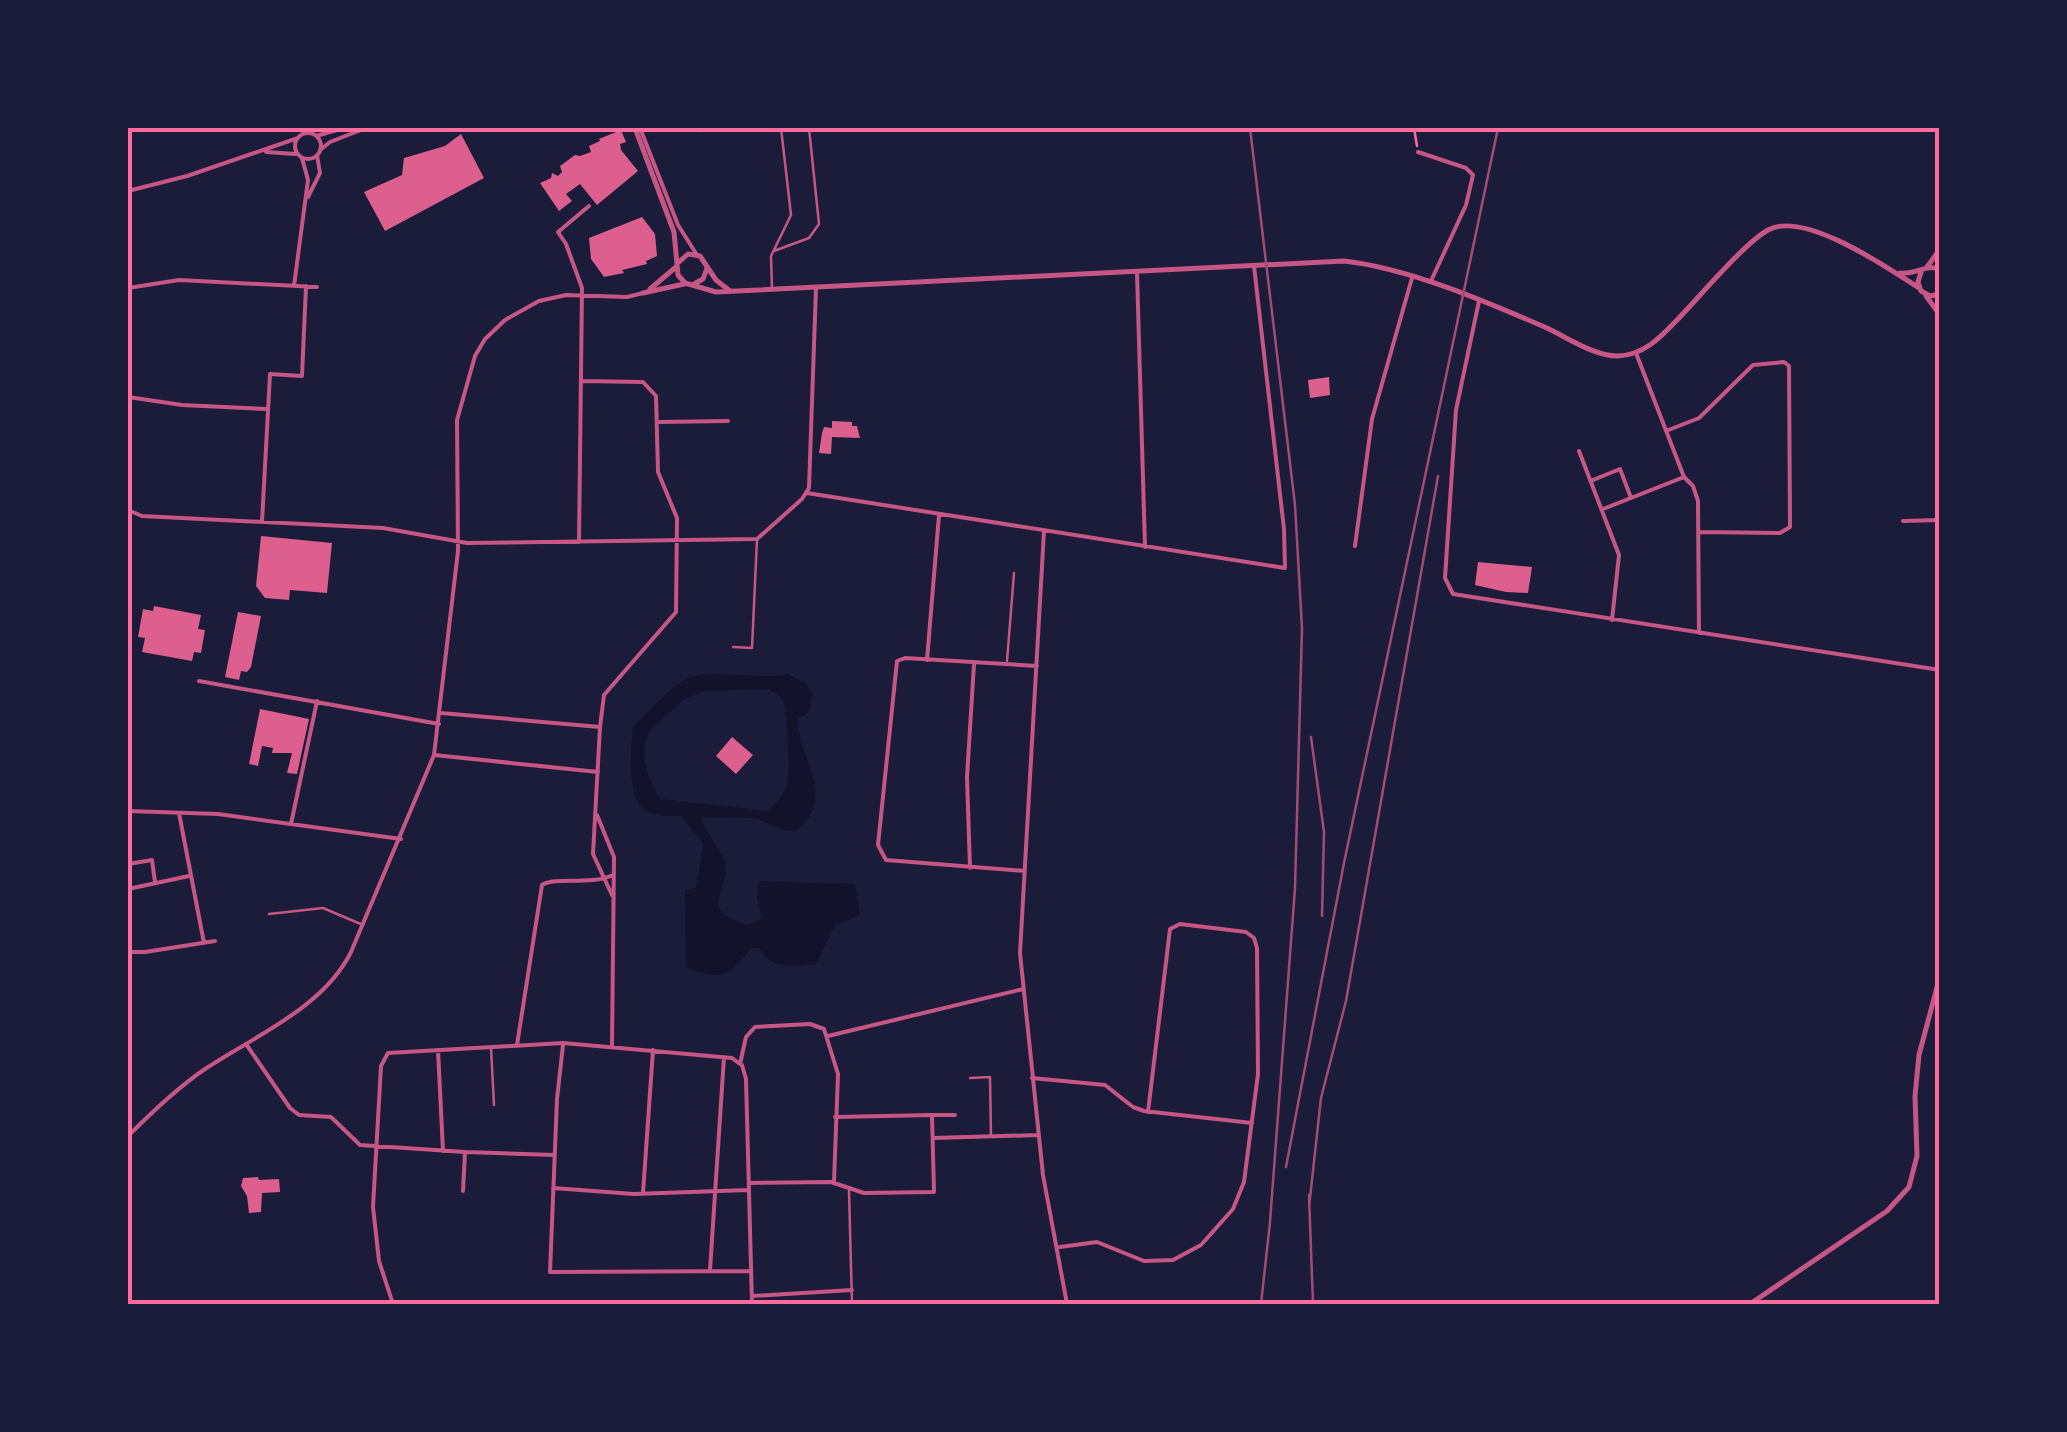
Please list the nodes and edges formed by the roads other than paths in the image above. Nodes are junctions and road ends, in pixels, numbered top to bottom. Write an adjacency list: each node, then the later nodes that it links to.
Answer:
1 (344, 128): 9 (street)
2 (366, 128): 12 (street)
3 (638, 128): 11 (street)
4 (731, 128): 8 (lane)
5 (780, 128): 20 (lane)
6 (809, 128): 20 (lane)
7 (304, 130): 9 (street); 10 (street)
8 (699, 131)
9 (316, 136): 12 (street)
10 (298, 138): 14 (street); 15 (street)
11 (646, 148): 21 (street); 22 (street)
12 (318, 152): 15 (street); 17 (street)
13 (1418, 152): 31 (street)
14 (261, 153): 15 (street); 16 (street)
15 (300, 156): 17 (street)
16 (128, 191)
17 (306, 202): 32 (street)
18 (589, 206): 42 (street)
19 (1940, 249): 26 (street)
20 (773, 251): 37 (lane)
21 (697, 254): 22 (street); 24 (street)
22 (678, 263): 30 (street); 40 (street)
23 (1254, 266): 28 (street); 29 (street); 69 (street)
24 (707, 268): 30 (street); 39 (street)
25 (1940, 269): 26 (street)
26 (1923, 270): 27 (street); 38 (street)
27 (1895, 272): 38 (street); 45 (street)
28 (1136, 274): 36 (street); 69 (street)
29 (1412, 277): 31 (street); 70 (street)
30 (689, 284): 39 (street); 40 (street)
31 (1430, 284): 43 (street)
32 (294, 286): 33 (street); 35 (street)
33 (306, 286): 34 (street); 48 (street)
34 (318, 287)
35 (128, 288)
36 (816, 288): 37 (street); 55 (street)
37 (772, 290): 39 (street)
38 (1922, 291): 41 (street); 44 (street)
39 (733, 292)
40 (643, 294): 42 (street)
41 (1940, 294)
42 (582, 295): 46 (street); 68 (street)
43 (1479, 301): 45 (street); 72 (street)
44 (1940, 315)
45 (1636, 353): 51 (street)
46 (581, 382): 50 (street); 67 (street)
47 (128, 397): 48 (street)
48 (268, 409): 62 (street)
49 (728, 421): 50 (street)
50 (658, 422): 65 (street)
51 (1666, 431): 53 (street); 64 (street)
52 (1579, 451): 54 (street)
53 (1684, 477): 56 (street); 64 (street)
54 (1591, 480): 56 (street); 57 (street)
55 (807, 493): 59 (street); 66 (street)
56 (1631, 498): 57 (street)
57 (1602, 509): 72 (street)
58 (128, 510): 62 (street)
59 (939, 514): 63 (street); 75 (street)
60 (1940, 520): 61 (street)
61 (1903, 521)
62 (262, 522): 68 (street)
63 (1044, 531): 69 (street); 78 (street)
64 (1699, 532): 73 (street)
65 (678, 539): 66 (street); 67 (street); 84 (street)
66 (758, 540): 74 (lane)
67 (579, 542): 68 (street)
68 (458, 543): 82 (street)
69 (1146, 546)
70 (1355, 546)
71 (1014, 573): 77 (lane)
72 (1612, 620): 73 (street)
73 (1699, 633): 79 (street)
74 (733, 647)
75 (927, 660): 76 (street); 93 (street)
76 (974, 664): 77 (street); 93 (street)
77 (1007, 664): 78 (street)
78 (1037, 666): 94 (street)
79 (1940, 670)
80 (199, 681): 81 (street)
81 (317, 701): 83 (street); 90 (street)
82 (440, 714): 83 (street); 84 (street)
83 (439, 724): 85 (street)
84 (600, 727): 86 (street)
85 (434, 755): 86 (street); 91 (street)
86 (598, 772): 88 (street)
87 (128, 811): 89 (street)
88 (596, 812): 95 (street); 97 (street)
89 (179, 813): 90 (street); 96 (street)
90 (291, 825): 91 (street)
91 (400, 839): 102 (street)
92 (128, 864): 98 (street)
93 (970, 868): 94 (street)
94 (1024, 872): 107 (street)
95 (614, 875): 97 (street); 100 (street)
96 (189, 876): 98 (street); 104 (street)
97 (604, 879): 100 (street); 111 (street)
98 (155, 882): 99 (street)
99 (128, 889)
100 (612, 895): 113 (street)
101 (270, 914): 102 (lane)
102 (363, 925): 110 (street)
103 (215, 942): 104 (street)
104 (204, 943): 105 (street)
105 (128, 952)
106 (1940, 976): 150 (street)
107 (1023, 988): 108 (street); 119 (street)
108 (828, 1036): 117 (street); 124 (street)
109 (563, 1043): 111 (street); 113 (street); 133 (street)
110 (246, 1044): 127 (street); 130 (street)
111 (517, 1045): 112 (street)
112 (490, 1046): 114 (street); 120 (lane)
113 (612, 1047): 115 (street)
114 (438, 1049): 130 (street); 131 (street)
115 (652, 1050): 116 (street); 140 (street)
116 (724, 1057): 117 (street); 139 (street)
117 (740, 1064): 135 (street)
118 (970, 1078): 128 (lane)
119 (1032, 1078): 121 (street); 126 (street)
120 (494, 1105)
121 (1148, 1112): 125 (street); 125 (street)
122 (932, 1115): 123 (street); 124 (street); 129 (street)
123 (955, 1115)
124 (836, 1117): 134 (street)
125 (1252, 1123): 141 (street)
126 (1038, 1135): 128 (street); 141 (street)
127 (128, 1136)
128 (991, 1137): 129 (street)
129 (933, 1138): 137 (street)
130 (376, 1147): 131 (street); 146 (street)
131 (443, 1150): 132 (street)
132 (465, 1152): 133 (street); 138 (street)
133 (555, 1155): 136 (street)
134 (834, 1182): 135 (street); 137 (street)
135 (749, 1187): 139 (street); 143 (street)
136 (553, 1188): 140 (street); 142 (street)
137 (849, 1188): 144 (lane)
138 (463, 1191)
139 (715, 1191): 140 (street); 142 (street)
140 (643, 1193)
141 (1059, 1247): 149 (street)
142 (710, 1270): 143 (street)
143 (751, 1271): 145 (street)
144 (852, 1290): 145 (street); 148 (lane)
145 (752, 1296): 147 (street)
146 (393, 1304)
147 (752, 1304)
148 (852, 1304)
149 (1068, 1304)
150 (1750, 1304)

